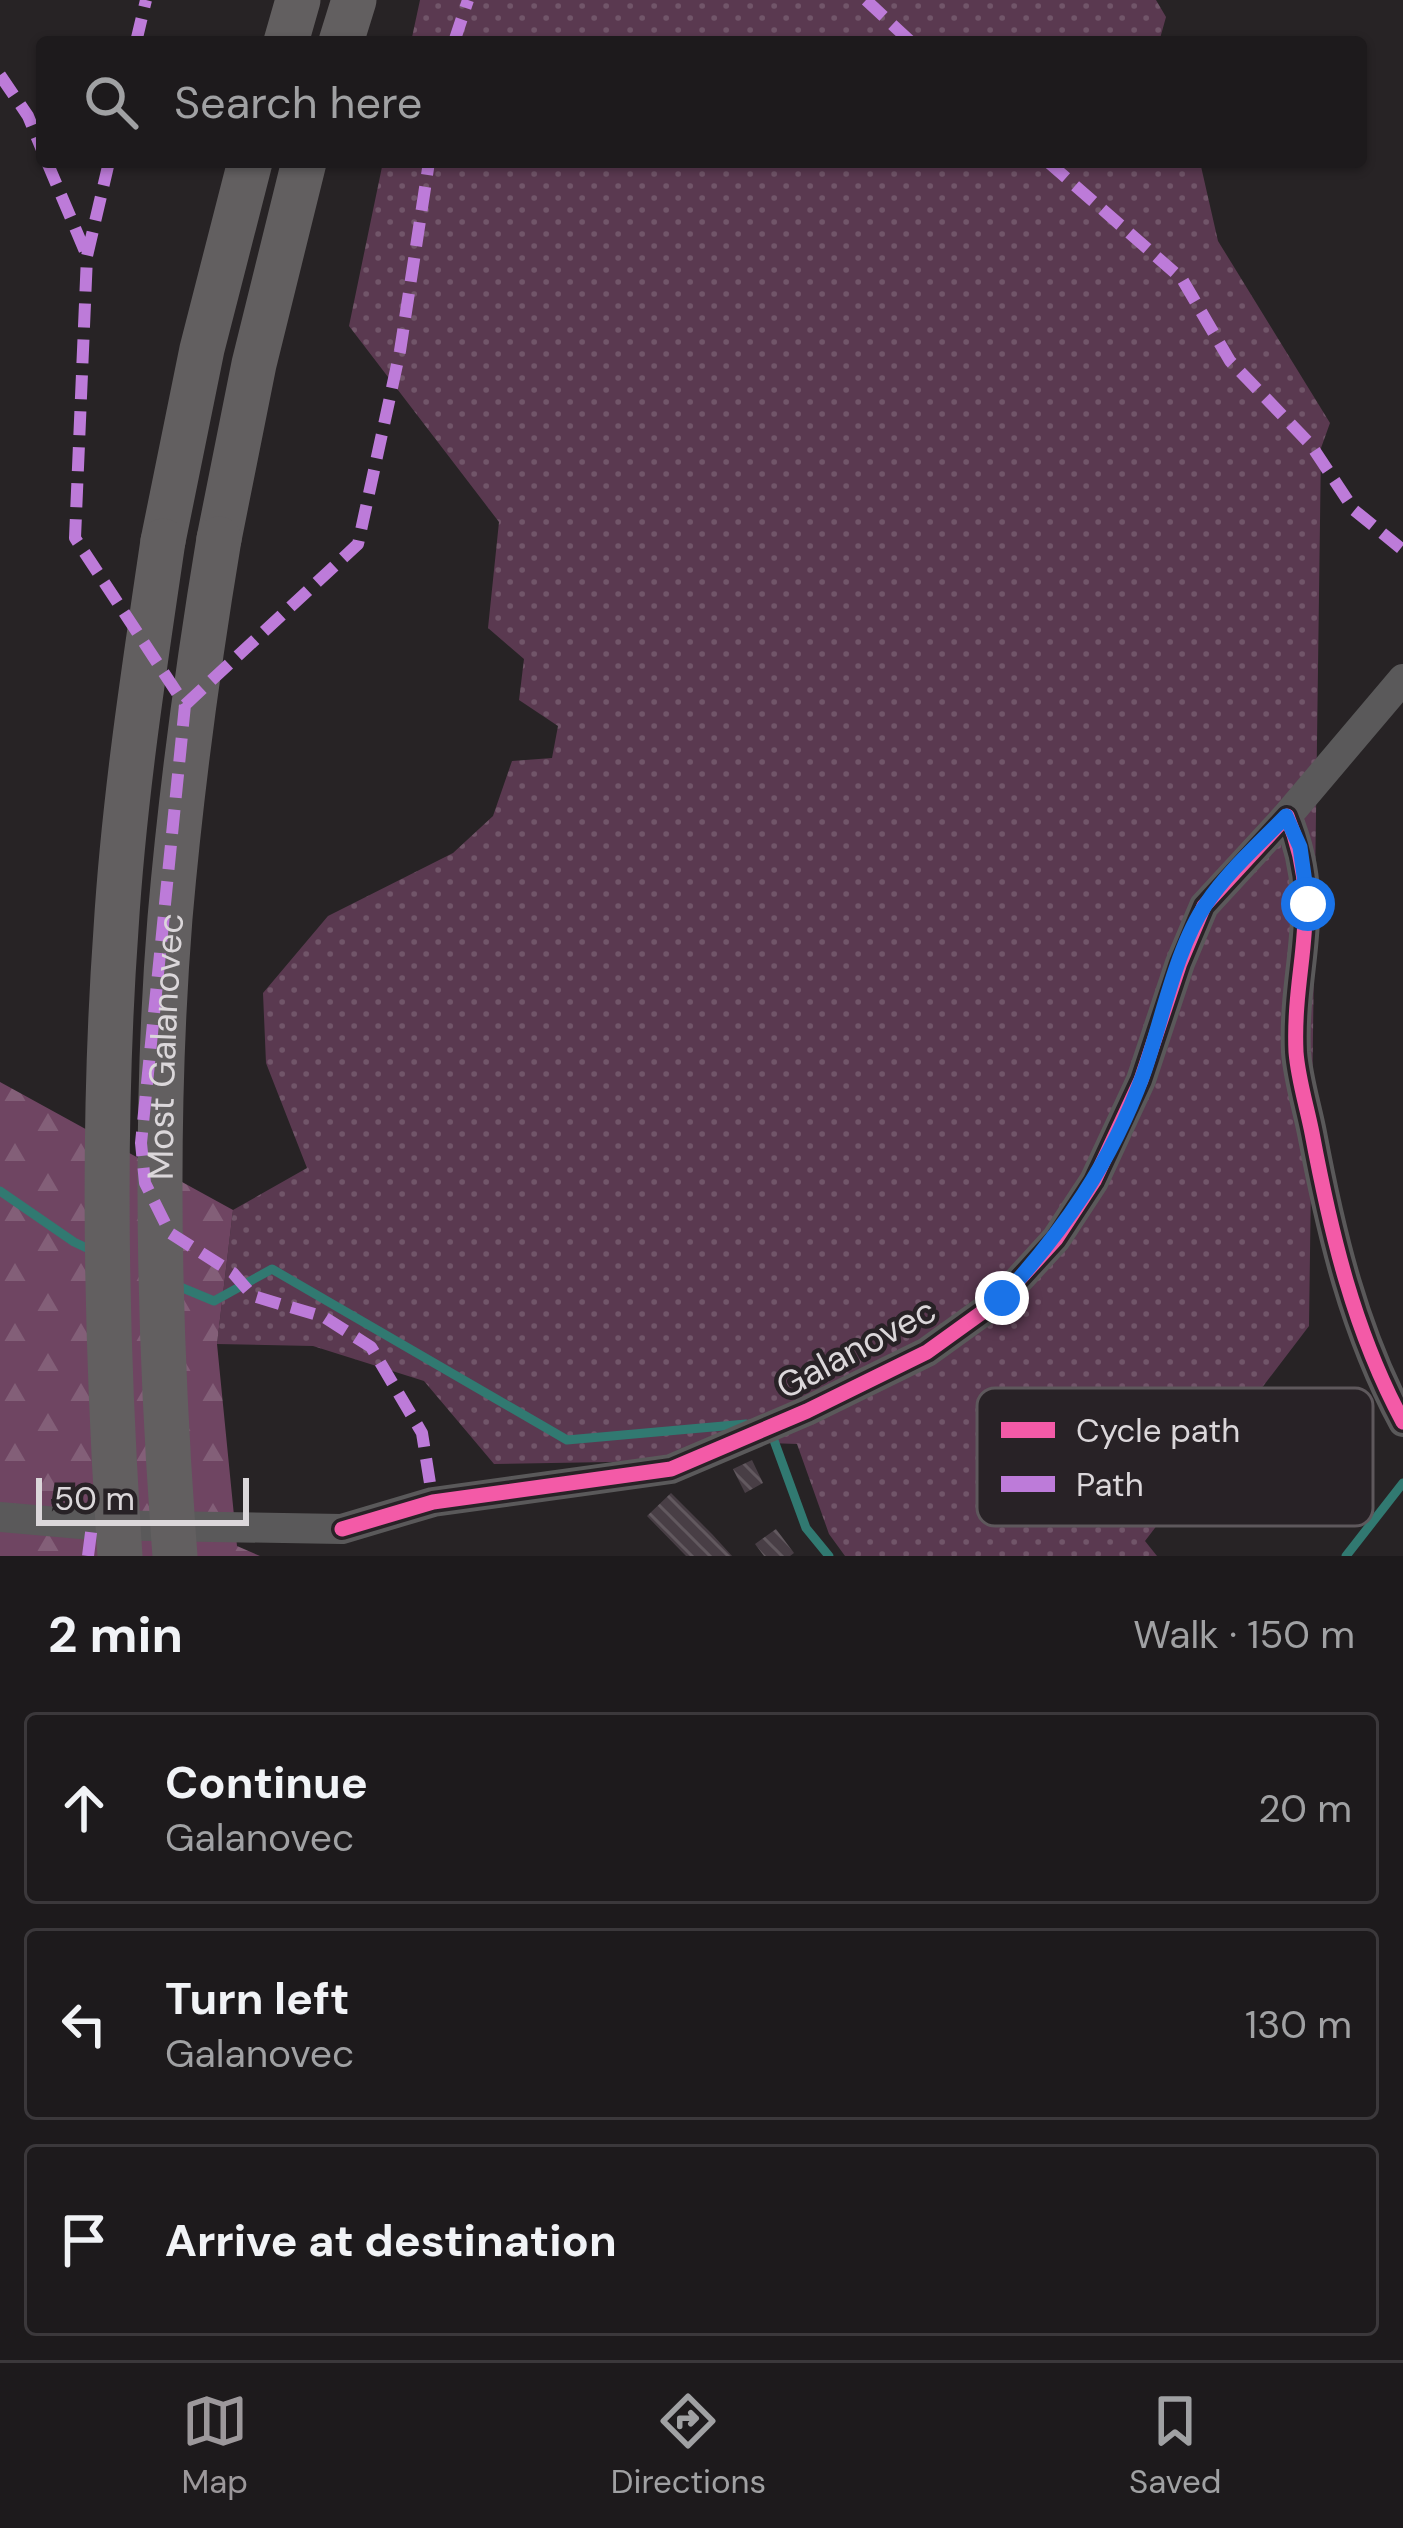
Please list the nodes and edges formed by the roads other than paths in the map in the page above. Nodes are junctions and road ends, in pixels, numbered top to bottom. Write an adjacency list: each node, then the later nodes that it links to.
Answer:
1 (298, 0): 3 (highway)
2 (354, 0): 4 (highway)
3 (288, 36)
4 (343, 36)
5 (248, 168): 11 (highway, Most Galanovec, bridge)
6 (303, 168): 12 (highway, Most Galanovec, bridge)
7 (1403, 679): 8 (street, Galanovec)
8 (1286, 816): 9 (street); 10 (street, Galanovec)
9 (1403, 1422)
10 (0, 1517)
11 (120, 1556)
12 (175, 1556)

